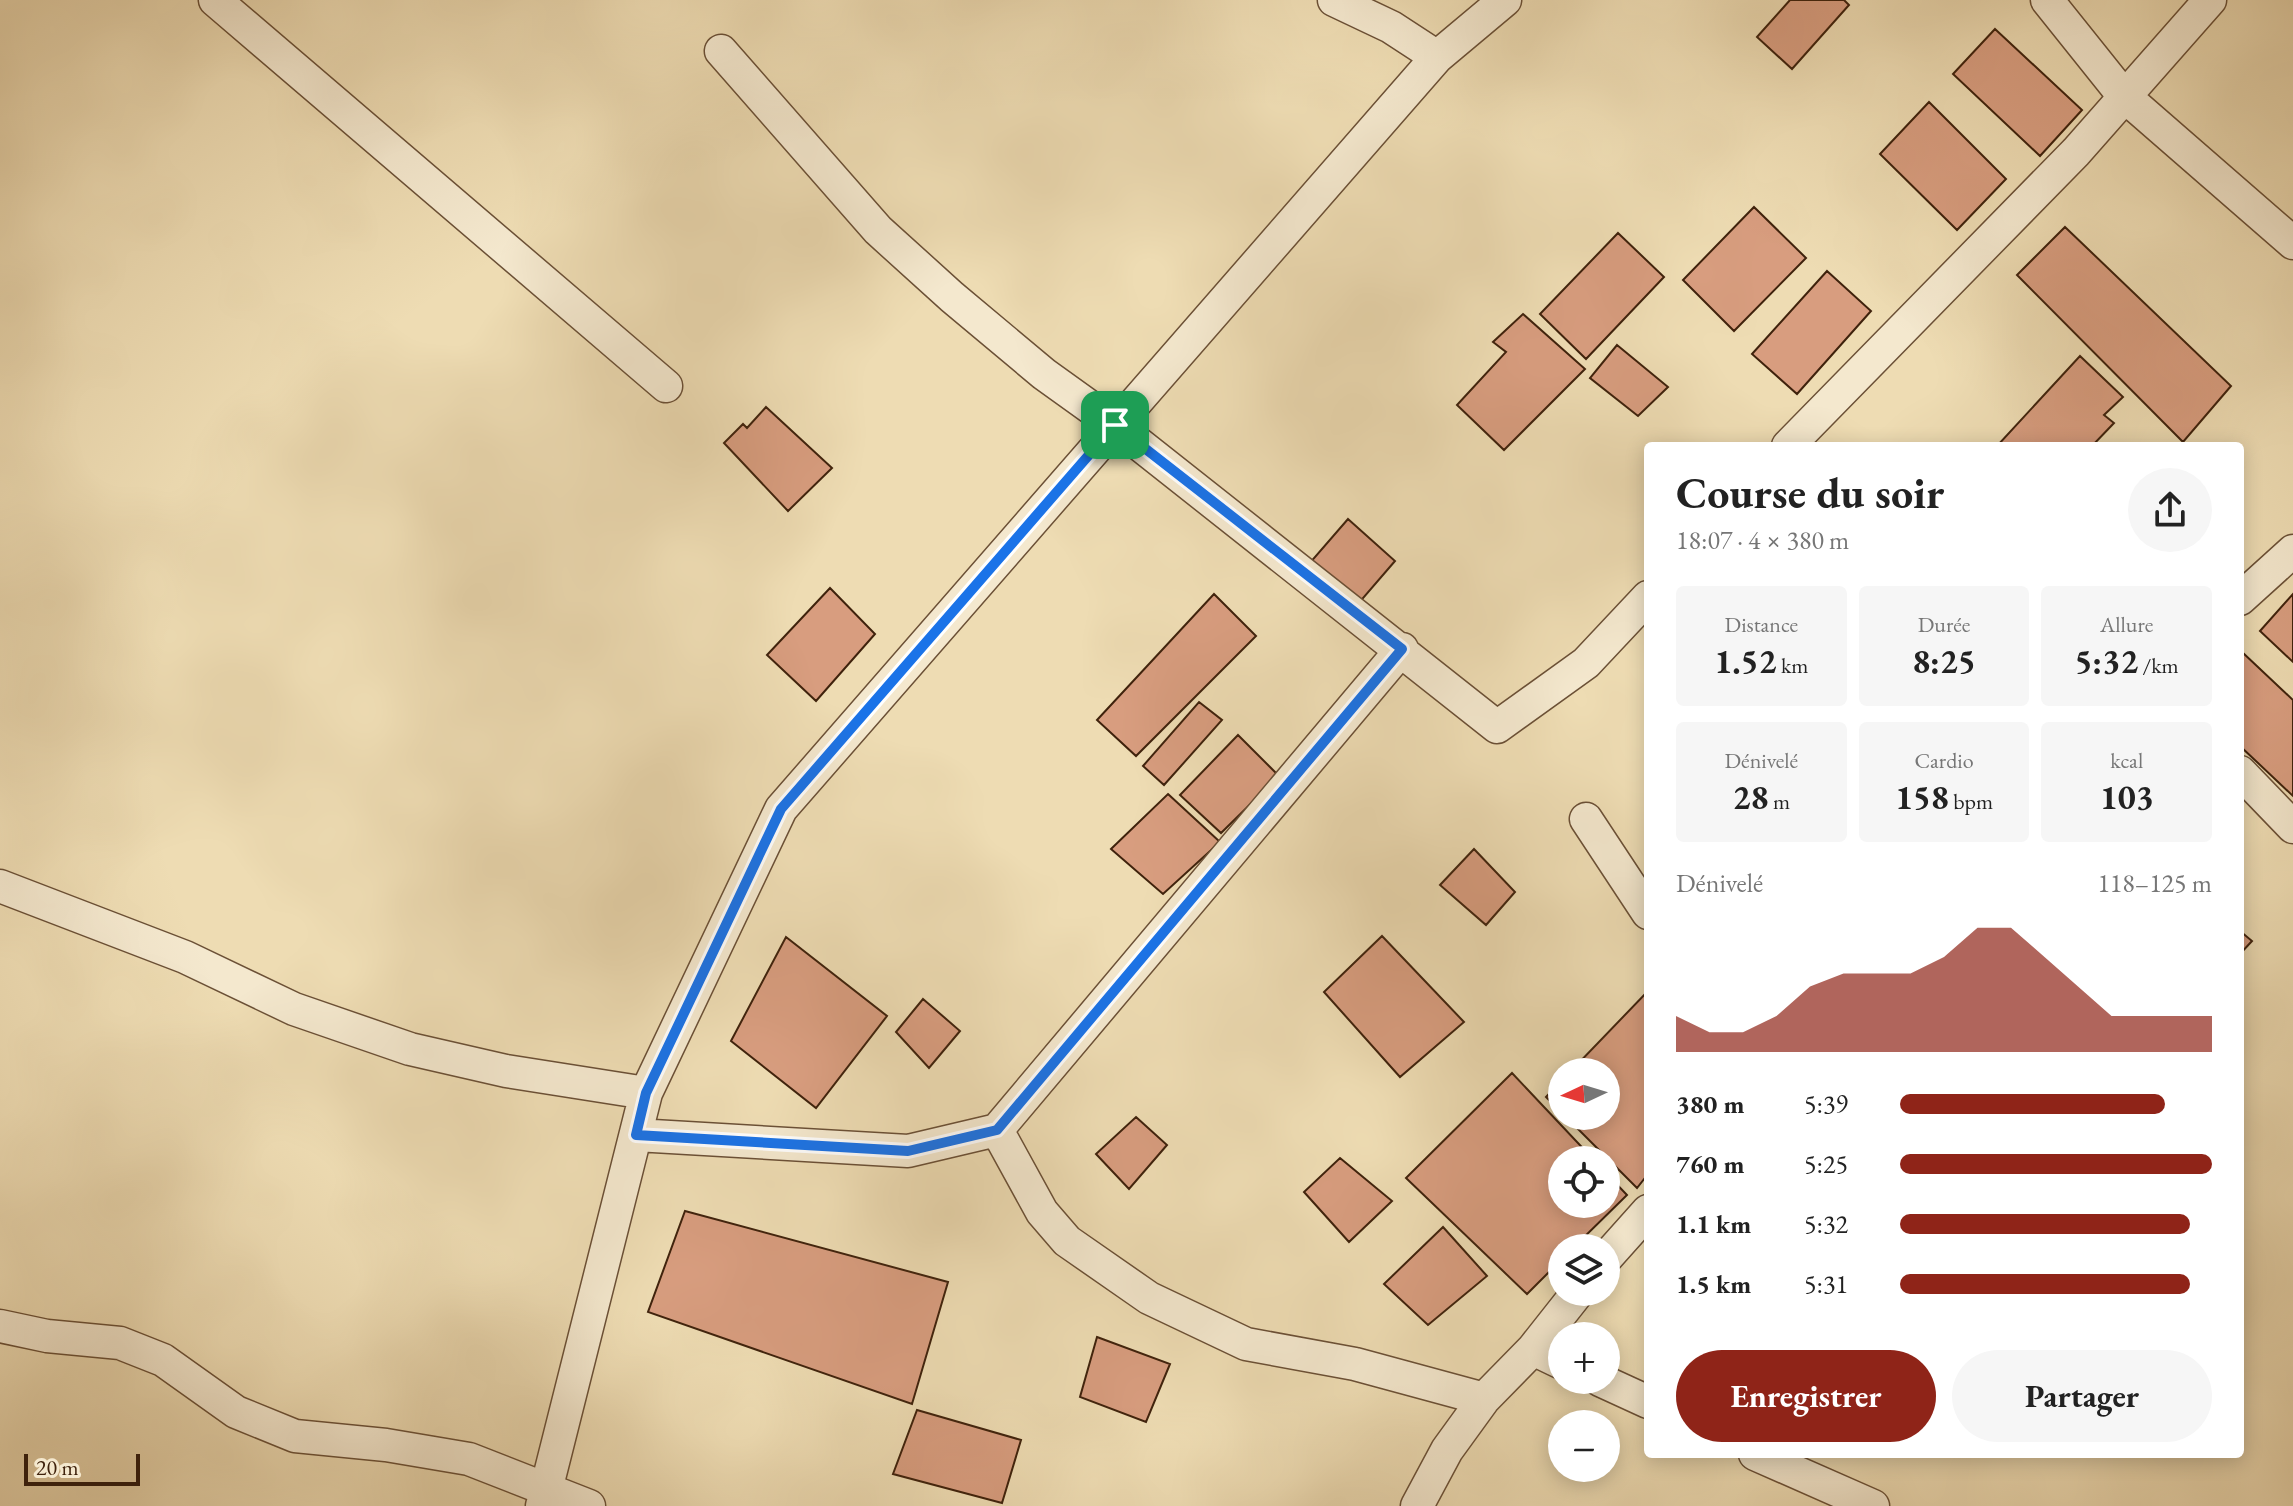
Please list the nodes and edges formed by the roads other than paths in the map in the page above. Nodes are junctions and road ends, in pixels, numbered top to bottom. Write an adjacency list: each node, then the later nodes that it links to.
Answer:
1 (215, 0): 10 (street)
2 (1334, 0): 7 (street)
3 (1505, 0): 7 (street)
4 (2047, 0): 8 (street)
5 (2210, 0): 8 (street)
6 (721, 51): 11 (street)
7 (1437, 57): 11 (street)
8 (2123, 95): 9 (street); 12 (street)
9 (2293, 243)
10 (666, 386)
11 (1115, 425): 16 (street); 22 (street)
12 (1792, 442)
13 (2293, 551): 14 (street)
14 (2244, 595)
15 (1644, 601): 16 (street)
16 (1402, 649): 23 (street)
17 (2244, 776): 19 (street)
18 (1586, 819): 21 (street)
19 (2293, 827)
20 (0, 886): 22 (street)
21 (1644, 907)
22 (646, 1093): 24 (street)
23 (997, 1130): 24 (street); 32 (street)
24 (636, 1135): 35 (street)
25 (1644, 1215): 26 (street)
26 (1620, 1242)
27 (1567, 1306): 29 (street)
28 (0, 1326): 35 (street)
29 (1533, 1349): 30 (street); 32 (street)
30 (1548, 1356)
31 (1620, 1389): 33 (street)
32 (1484, 1399): 37 (street)
33 (1644, 1400)
34 (1764, 1458): 38 (street)
35 (545, 1498): 36 (street)
36 (589, 1506)
37 (1417, 1506)
38 (1873, 1506)

